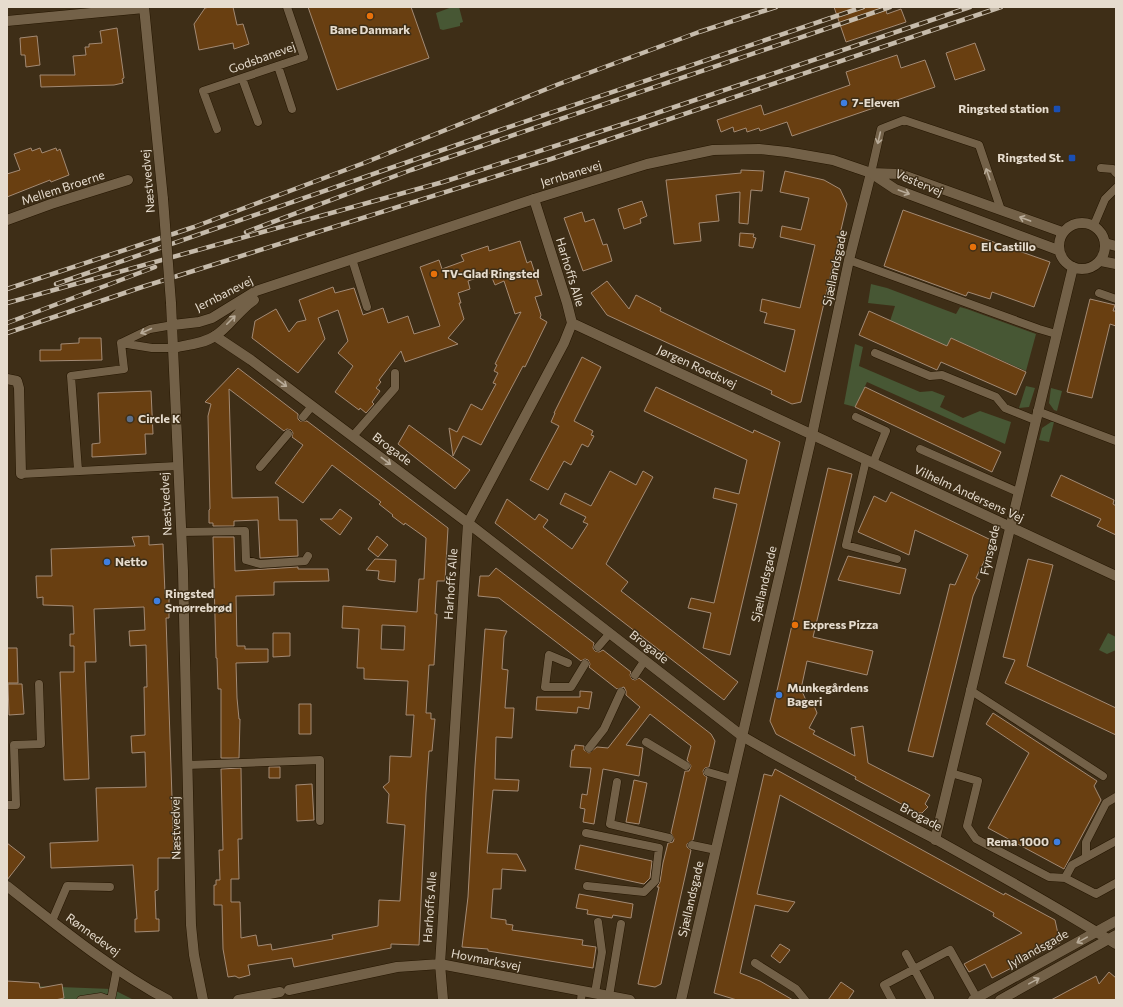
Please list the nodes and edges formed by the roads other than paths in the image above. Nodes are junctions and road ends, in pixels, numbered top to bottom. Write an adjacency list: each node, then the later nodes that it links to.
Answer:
1 (287, 7): 4 (lane, Godsbanevej)
2 (144, 8): 3 (street); 32 (street, Næstvedvej, bridge)
3 (7, 21)
4 (278, 66): 5 (lane, Godsbanevej); 6 (lane)
5 (242, 78): 7 (lane); 8 (lane, Godsbanevej)
6 (292, 109)
7 (258, 122)
8 (217, 129)
9 (1101, 168): 11 (lane)
10 (871, 173): 14 (street, Jernbanevej); 15 (street, Vestervej); 15 (lane, one-way to 10); 21 (street, Vestervej, one-way to 21); 23 (street, Sjællandsgade)
11 (1116, 173)
12 (128, 180): 16 (street, Mellem Broerne)
13 (1116, 188): 17 (lane)
14 (534, 199): 22 (street, Jernbanevej); 31 (street, Harhoffs Alle)
15 (1001, 210): 18 (street, Vestervej, one-way to 15)
16 (7, 220)
17 (1094, 225): 18 (street); 19 (street)
18 (1062, 232): 21 (street)
19 (1105, 243): 20 (street); 24 (street)
20 (1116, 246)
21 (1058, 250): 26 (street)
22 (352, 259): 27 (street, Jernbanevej); 30 (lane)
23 (849, 260): 33 (lane); 45 (street, Sjællandsgade)
24 (1101, 261): 25 (street); 26 (street)
25 (1116, 264)
26 (1072, 267): 33 (street, Fynsgade)
27 (286, 281): 32 (street, Jernbanevej); 34 (street, Jernbanevej, one-way to 27)
28 (1099, 293): 29 (lane)
29 (1116, 299)
30 (367, 307)
31 (572, 323): 45 (street, Jørgen Roedsvej); 55 (street, Harhoffs Alle)
32 (173, 325): 35 (lane, one-way to 35); 36 (street, Næstvedvej)
33 (1056, 334): 41 (street, Fynsgade)
34 (215, 336): 36 (street, Jernbanevej); 40 (street, Brogade, one-way to 40)
35 (121, 343): 36 (lane); 52 (lane)
36 (173, 348): 50 (street, Næstvedvej)
37 (875, 353): 41 (lane)
38 (395, 373): 46 (lane)
39 (7, 379): 53 (street)
40 (312, 406): 42 (lane); 46 (street, Brogade)
41 (1036, 415): 47 (lane); 54 (street, Fynsgade)
42 (303, 417)
43 (856, 417): 49 (lane)
44 (288, 434): 51 (lane)
45 (812, 435): 49 (street, Vilhelm Andersens Vej); 70 (street, Sjællandsgade)
46 (353, 436): 55 (street, Brogade, one-way to 55)
47 (1116, 441)
48 (920, 449): 54 (lane)
49 (869, 461): 56 (street, Vilhelm Andersens Vej); 59 (lane)
50 (178, 466): 52 (lane); 57 (street, Næstvedvej)
51 (260, 467)
52 (78, 470): 53 (lane)
53 (21, 474)
54 (1018, 492): 56 (street, Fynsgade)
55 (468, 523): 61 (street, Brogade); 103 (street, Harhoffs Alle)
56 (1009, 526): 60 (street, Vilhelm Andersens Vej); 68 (street, Fynsgade)
57 (181, 532): 58 (lane); 73 (street, Næstvedvej)
58 (308, 556)
59 (897, 559)
60 (1116, 576)
61 (610, 633): 62 (lane); 63 (street, Brogade)
62 (598, 647)
63 (646, 660): 66 (lane); 70 (street, Brogade)
64 (568, 663): 65 (lane)
65 (585, 664)
66 (635, 675)
67 (39, 684): 81 (lane)
68 (970, 690): 76 (street, Fynsgade); 77 (lane)
69 (621, 692): 72 (lane)
70 (742, 736): 78 (street, Sjællandsgade); 84 (street, Brogade)
71 (646, 742): 74 (lane)
72 (589, 748)
73 (187, 765): 82 (lane); 115 (street, Næstvedvej)
74 (686, 766)
75 (708, 772): 78 (lane)
76 (951, 773): 84 (street, Fynsgade); 90 (lane)
77 (1103, 776)
78 (732, 779): 88 (street, Sjællandsgade)
79 (617, 782): 87 (lane)
80 (1116, 797): 89 (lane)
81 (7, 806)
82 (320, 821)
83 (586, 833): 87 (lane)
84 (935, 840): 99 (street, Brogade)
85 (1116, 841): 89 (lane)
86 (692, 845): 88 (lane)
87 (659, 848): 93 (lane)
88 (716, 850): 119 (street, Sjællandsgade)
89 (1086, 858): 90 (lane)
90 (1065, 878): 91 (lane)
91 (1116, 883)
92 (7, 886): 96 (street, Rønnedevej)
93 (587, 886)
94 (110, 887): 96 (lane)
95 (1116, 921): 99 (street, Jyllandsgade)
96 (52, 922): 104 (street, Rønnedevej)
97 (598, 922): 106 (lane)
98 (621, 924): 109 (lane)
99 (1097, 931): 100 (street, Brogade); 111 (street, Jyllandsgade, one-way to 111)
100 (1113, 939): 122 (street, one-way to 100)
101 (906, 954): 105 (lane)
102 (755, 963): 120 (lane)
103 (440, 964): 107 (street, Hovmarksvej); 108 (street, Hovmarksvej); 117 (street, Harhoffs Alle)
104 (117, 969): 113 (lane); 114 (street, Rønnedevej)
105 (914, 969): 110 (lane); 111 (lane); 121 (lane)
106 (595, 993): 108 (street, Hovmarksvej); 109 (street, Hovmarksvej)
107 (283, 994): 116 (street, Hovmarksvej)
108 (581, 995)
109 (609, 996): 118 (street, Hovmarksvej)
110 (930, 998)
111 (976, 999)
112 (81, 1000): 113 (lane)
113 (110, 1000)
114 (168, 1000)
115 (203, 1000)
116 (238, 1000)
117 (443, 1000)
118 (630, 1000)
119 (681, 1000)
120 (805, 1000)
121 (892, 1000)
122 (1000, 1000)

